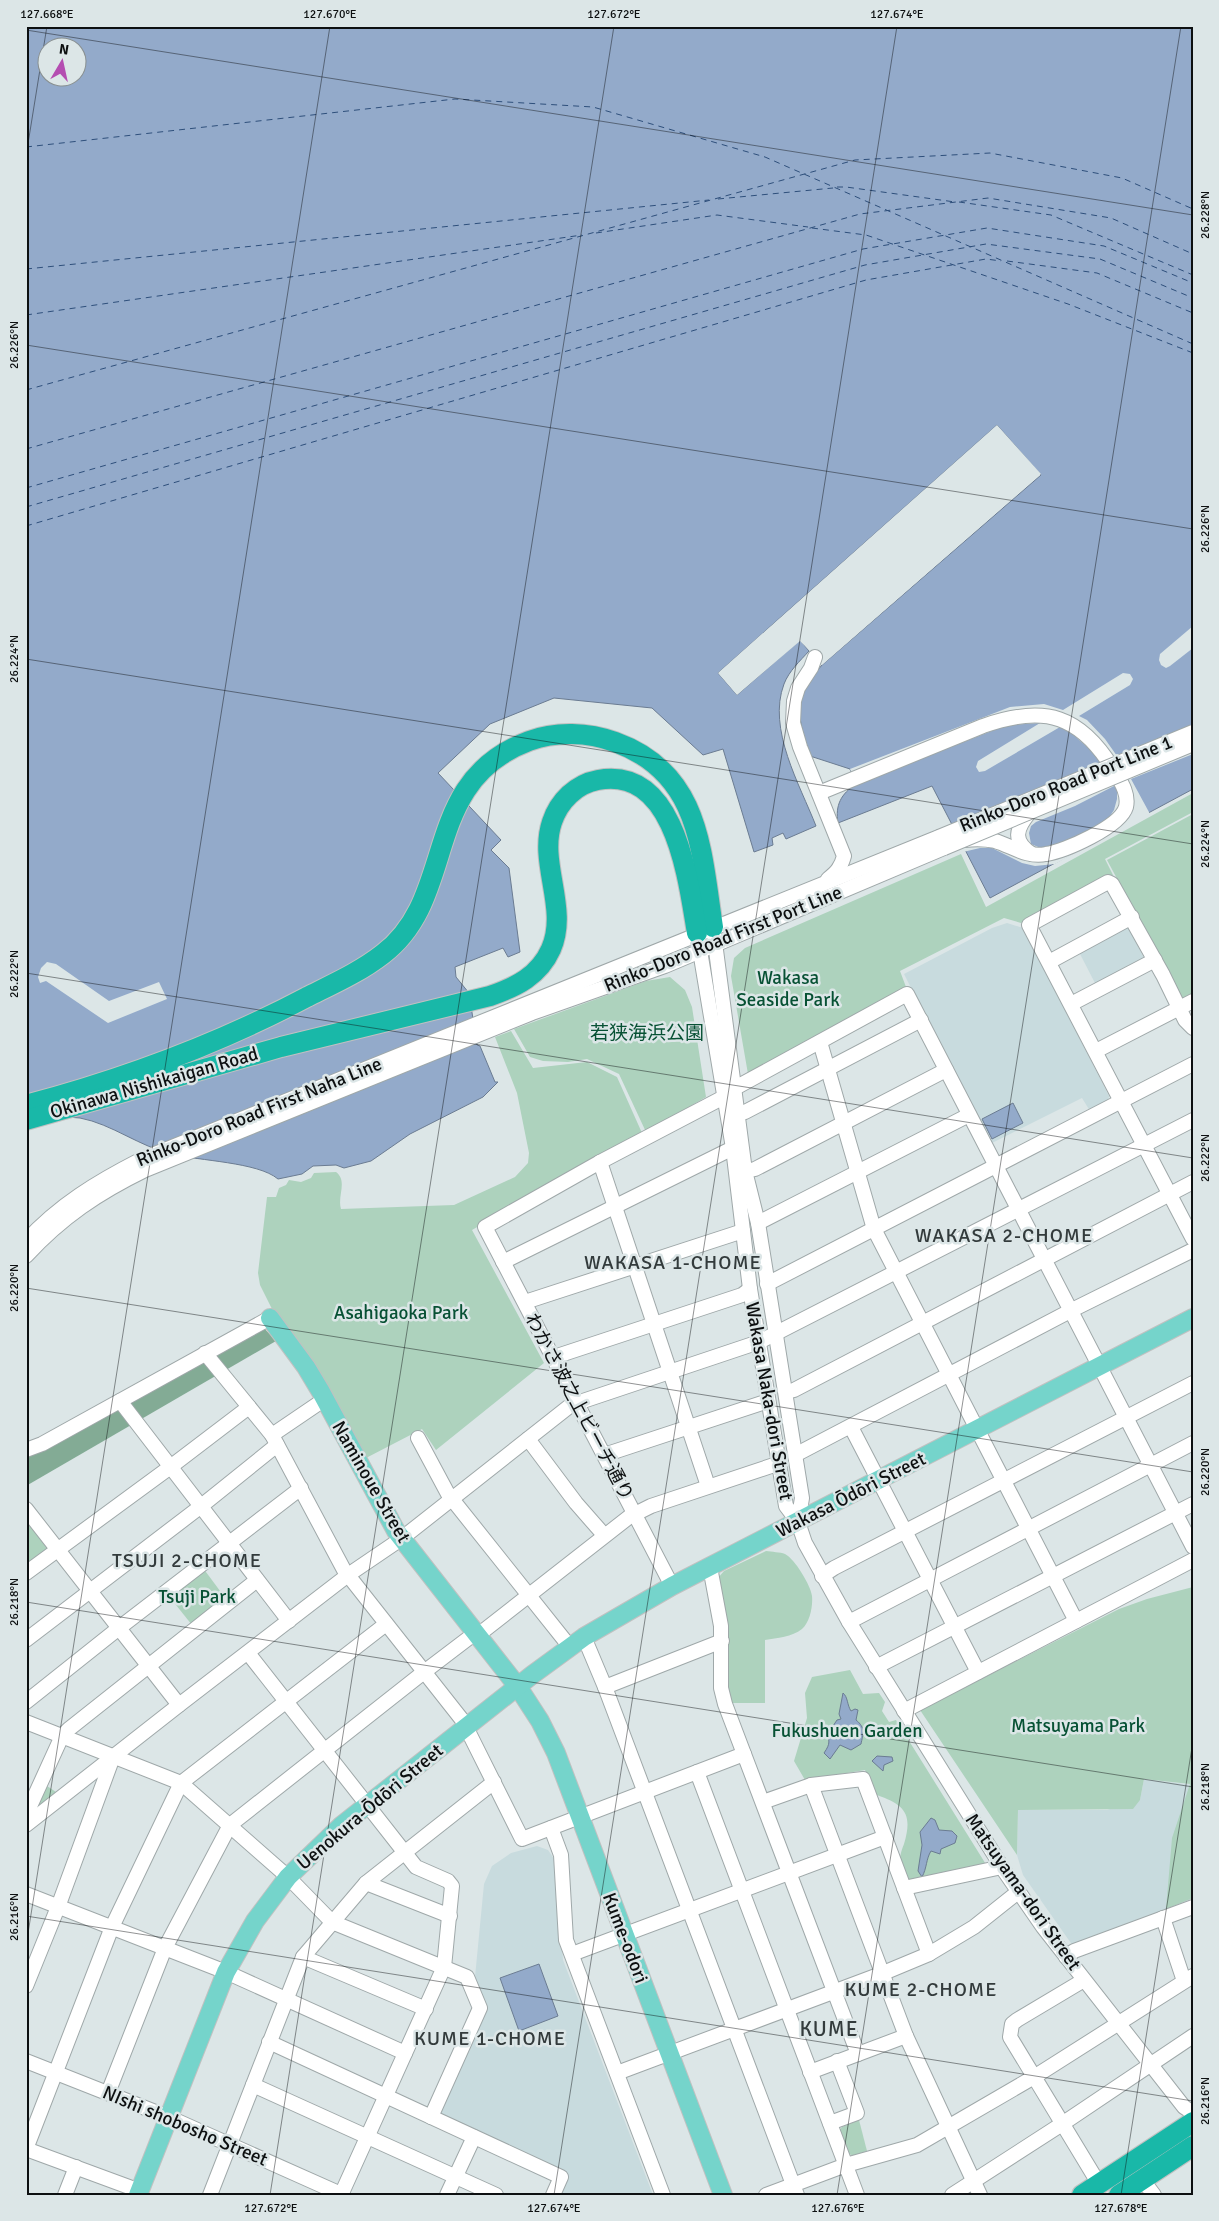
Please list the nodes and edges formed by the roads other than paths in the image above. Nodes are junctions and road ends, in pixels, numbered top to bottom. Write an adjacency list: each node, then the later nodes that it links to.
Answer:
1 (815, 657): 4 (street)
2 (1193, 732): 7 (street, Rinko-Doro Road Port Line 1, bridge)
3 (1193, 744): 5 (street, Rinko-Doro Road Port Line 1, bridge)
4 (819, 793): 8 (street, bridge); 9 (street)
5 (1029, 813): 6 (street, Rinko-Doro Road Port Line 1, bridge); 8 (street)
6 (965, 840): 7 (street, Rinko-Doro Road Port Line 1, bridge); 8 (street)
7 (942, 842): 10 (street, Rinko-Doro Road First Port Line); 13 (street, Rinko-Doro Road First Port Line)
8 (1032, 854)
9 (844, 856): 10 (street); 11 (street)
10 (877, 863): 11 (street, Rinko-Doro Road First Port Line)
11 (821, 884): 13 (street, Rinko-Doro Road First Port Line)
12 (1132, 917): 14 (street); 15 (street); 15 (street)
13 (704, 940): 20 (street, Rinko-Doro Road First Port Line); 20 (street, Rinko-Doro Road First Port Line); 27 (street, Wakasa Naka-dori Street); 28 (street, Wakasa Naka-dori Street); 30 (highway, Okinawa Nishikaigan Road); 33 (highway, Okinawa Nishikaigan Road)
14 (1155, 960): 17 (street); 18 (street)
15 (1049, 962): 17 (street)
16 (1193, 1001): 18 (street)
17 (1071, 1004): 23 (street)
18 (1178, 1007): 21 (street); 23 (street)
19 (921, 1020): 22 (street); 25 (street); 26 (street)
20 (498, 1021): 49 (street, Rinko-Doro Road First Naha Line)
21 (1193, 1028)
22 (820, 1042): 25 (street); 27 (street)
23 (1096, 1050): 29 (street)
24 (1193, 1064): 29 (street)
25 (828, 1069): 31 (street); 35 (street)
26 (946, 1070): 32 (street); 35 (street)
27 (735, 1088): 31 (street, Wakasa Naka-dori Street)
28 (724, 1097): 37 (street, Wakasa Naka-dori Street); 38 (street)
29 (1122, 1102): 36 (street); 39 (street)
30 (26, 1106)
31 (738, 1114): 40 (street, Wakasa Naka-dori Street)
32 (969, 1116): 39 (street); 41 (street)
33 (26, 1120)
34 (1193, 1120): 36 (street)
35 (844, 1123): 40 (street); 41 (street)
36 (1144, 1145): 43 (street); 45 (street)
37 (732, 1148): 40 (street, Wakasa Naka-dori Street); 44 (street)
38 (600, 1162): 44 (street); 54 (street, わかさ波之上ビーチ通り)
39 (995, 1166): 45 (street); 47 (street)
40 (741, 1172): 46 (street, Wakasa Naka-dori Street); 48 (street, Wakasa Naka-dori Street)
41 (858, 1173): 46 (street); 47 (street)
42 (1193, 1182): 43 (street)
43 (1170, 1194): 50 (street); 53 (street)
44 (614, 1206): 54 (street); 55 (street)
45 (1018, 1210): 53 (street); 56 (street)
46 (758, 1223): 57 (street, Wakasa Naka-dori Street)
47 (874, 1229): 56 (street); 57 (street)
48 (743, 1232): 55 (street); 58 (street, Wakasa Naka-dori Street)
49 (35, 1237): 52 (street)
50 (1193, 1239)
51 (1193, 1250): 60 (street)
52 (26, 1256)
53 (1043, 1260): 60 (street); 63 (street)
54 (503, 1262): 59 (street, わかさ波之上ビーチ通り)
55 (634, 1266): 59 (street); 64 (street)
56 (896, 1273): 63 (street); 65 (street)
57 (768, 1284): 65 (street, Wakasa Naka-dori Street)
58 (750, 1289): 64 (street); 66 (street, Wakasa Naka-dori Street)
59 (525, 1302): 68 (street, わかさ波之上ビーチ通り)
60 (1070, 1312): 69 (street); 71 (street)
61 (270, 1318): 67 (street); 74 (main road, Naminoue Street)
62 (1193, 1318): 69 (main road, Wakasa Ōdōri Street)
63 (922, 1323): 71 (street); 73 (street)
64 (653, 1324): 68 (street); 70 (street)
65 (776, 1334): 66 (street); 73 (street, Wakasa Naka-dori Street)
66 (758, 1342): 70 (street); 76 (street, Wakasa Naka-dori Street)
67 (205, 1354): 75 (street); 78 (street)
68 (554, 1357): 77 (street, わかさ波之上ビーチ通り)
69 (1098, 1367): 79 (street); 82 (main road, Wakasa Ōdōri Street)
70 (669, 1372): 77 (street); 80 (street)
71 (949, 1376): 81 (street); 82 (street)
72 (1193, 1383): 79 (street)
73 (786, 1392): 89 (street, Wakasa Naka-dori Street)
74 (325, 1399): 85 (street); 107 (main road, Naminoue Street)
75 (120, 1401): 87 (street); 92 (street)
76 (768, 1402): 80 (street); 90 (street, Wakasa Naka-dori Street)
77 (577, 1403): 84 (street); 88 (street, わかさ波之上ビーチ通り)
78 (248, 1407): 85 (street); 92 (street)
79 (1125, 1418): 91 (street); 94 (street)
80 (687, 1426): 88 (street); 95 (street)
81 (851, 1427): 89 (street); 93 (street)
82 (978, 1430): 93 (main road, Wakasa Ōdōri Street); 94 (street)
83 (418, 1438): 97 (street)
84 (528, 1439): 97 (street); 106 (street)
85 (275, 1440): 96 (street); 99 (street)
86 (1193, 1443): 91 (street)
87 (26, 1450)
88 (604, 1455): 102 (street, わかさ波之上ビーチ通り)
89 (795, 1455): 103 (street, Wakasa Naka-dori Street)
90 (778, 1464): 95 (street); 103 (street, Wakasa Naka-dori Street)
91 (1150, 1466): 101 (street); 104 (street)
92 (169, 1468): 99 (street); 110 (street)
93 (879, 1480): 103 (main road, Wakasa Ōdōri Street); 105 (street)
94 (1003, 1480): 104 (street); 105 (street)
95 (708, 1486): 102 (street)
96 (300, 1488): 108 (street); 114 (street)
97 (451, 1497): 107 (street); 121 (street)
98 (1193, 1504): 101 (street)
99 (200, 1507): 108 (street); 120 (street)
100 (26, 1509): 110 (street)
101 (1174, 1513): 109 (street); 116 (street)
102 (635, 1514): 106 (street); 119 (street, わかさ波之上ビーチ通り)
103 (798, 1522): 112 (main road, Wakasa Ōdōri Street); 115 (street, Matsuyama-dori Street)
104 (1028, 1529): 116 (street); 117 (street)
105 (906, 1531): 115 (street); 117 (street)
106 (604, 1535): 121 (street)
107 (401, 1538): 114 (street); 128 (main road, Naminoue Street)
108 (229, 1542): 118 (street); 127 (street)
109 (1193, 1547)
110 (58, 1550): 113 (street); 120 (street)
111 (1193, 1560): 122 (street)
112 (710, 1567): 119 (main road, Wakasa Ōdōri Street); 130 (street)
113 (26, 1573)
114 (348, 1575): 123 (street); 125 (street)
115 (822, 1576): 124 (street, Matsuyama-dori Street)
116 (1053, 1576): 122 (street); 126 (street)
117 (930, 1578): 124 (street); 126 (street)
118 (257, 1580): 123 (street); 133 (street)
119 (672, 1586): 131 (main road, Wakasa Ōdōri Street)
120 (91, 1591): 127 (street); 129 (street)
121 (528, 1595): 128 (street); 131 (street)
122 (1076, 1621): 136 (street)
123 (289, 1622): 132 (street)
124 (849, 1622): 134 (street, Matsuyama-dori Street)
125 (386, 1624): 135 (street); 140 (street)
126 (955, 1626): 134 (street); 136 (street)
127 (119, 1628): 133 (street); 139 (street)
128 (477, 1634): 135 (street); 137 (main road, Naminoue Street)
129 (26, 1640)
130 (722, 1641): 138 (street); 147 (street)
131 (577, 1642): 137 (main road, Wakasa Ōdōri Street); 138 (street)
132 (248, 1653): 140 (street); 141 (street)
133 (148, 1665): 141 (street); 145 (street)
134 (876, 1667): 142 (street, Matsuyama-dori Street)
135 (424, 1672): 144 (street); 146 (street)
136 (978, 1672): 142 (street)
137 (518, 1686): 144 (main road, Uenokura-Ōdōri Street); 157 (main road, Kume-odori)
138 (606, 1687): 153 (street)
139 (26, 1702)
140 (286, 1702): 146 (street); 151 (street)
141 (179, 1705): 148 (street)
142 (904, 1711): 164 (street, Matsuyama-dori Street)
143 (26, 1722): 145 (street)
144 (466, 1727): 150 (street); 155 (main road, Uenokura-Ōdōri Street)
145 (62, 1736): 148 (street); 156 (street)
146 (324, 1749): 155 (street); 158 (street)
147 (744, 1754): 149 (street); 154 (street)
148 (113, 1757): 151 (street); 159 (street); 172 (street)
149 (697, 1772): 153 (street); 169 (street)
150 (494, 1782): 160 (street); 162 (street)
151 (181, 1783): 158 (street); 178 (street)
152 (811, 1785): 154 (street); 161 (street); 163 (street)
153 (645, 1793): 157 (street); 174 (street)
154 (764, 1802): 165 (street)
155 (367, 1805): 162 (street); 166 (main road, Uenokura-Ōdōri Street)
156 (26, 1815)
157 (579, 1817): 160 (street); 179 (main road, Kume-odori)
158 (230, 1825): 166 (street); 180 (street)
159 (26, 1826)
160 (551, 1828): 181 (street)
161 (885, 1837): 163 (street); 168 (street)
162 (404, 1852): 167 (street); 175 (street)
163 (838, 1855): 165 (street); 187 (street)
164 (1002, 1867): 168 (street); 170 (street, Matsuyama-dori Street)
165 (790, 1873): 169 (street); 191 (street)
166 (288, 1877): 177 (street); 186 (main road, Uenokura-Ōdōri Street)
167 (366, 1883): 175 (street); 177 (street)
168 (904, 1888): 182 (street)
169 (743, 1890): 174 (street); 193 (street)
170 (1018, 1892): 182 (street); 184 (street, Matsuyama-dori Street)
171 (26, 1894): 172 (street)
172 (58, 1906): 178 (street); 190 (street)
173 (1193, 1907): 176 (street)
174 (689, 1910): 179 (street); 196 (street)
175 (450, 1916): 185 (street)
176 (1163, 1918): 184 (street); 188 (street)
177 (332, 1922): 183 (street); 185 (street)
178 (112, 1927): 180 (street); 206 (street)
179 (623, 1935): 181 (street); 201 (main road, Kume-odori)
180 (165, 1948): 186 (street); 211 (street)
181 (572, 1954): 208 (street)
182 (929, 1954): 187 (street)
183 (303, 1957): 192 (street); 194 (street)
184 (1066, 1957): 189 (street, Matsuyama-dori Street)
185 (444, 1967): 194 (street); 214 (street)
186 (226, 1972): 192 (street); 213 (main road, Uenokura-Ōdōri Street)
187 (882, 1974): 191 (street); 197 (street)
188 (1188, 1979): 195 (street)
189 (1084, 1980): 195 (street, Matsuyama-dori Street); 209 (street)
190 (26, 1986)
191 (835, 1992): 193 (street); 202 (street)
192 (286, 1999): 199 (street); 200 (street)
193 (787, 2008): 196 (street); 207 (street)
194 (426, 2009): 200 (street)
195 (1119, 2024): 205 (street, Matsuyama-dori Street); 209 (street)
196 (734, 2028): 201 (street); 230 (street)
197 (906, 2036): 202 (street); 218 (street)
198 (1193, 2036): 205 (street)
199 (269, 2042): 210 (street); 212 (street)
200 (405, 2053): 212 (street)
201 (669, 2054): 208 (street); 239 (main road, Kume-odori)
202 (858, 2054): 204 (street)
203 (26, 2061): 206 (street, NIshi shobosho Street)
204 (837, 2061): 207 (street); 216 (street)
205 (1150, 2064): 215 (street, Matsuyama-dori Street); 217 (street)
206 (55, 2072): 211 (street, NIshi shobosho Street); 223 (street)
207 (810, 2072): 216 (street)
208 (617, 2073): 238 (street)
209 (1034, 2077): 217 (street); 218 (street)
210 (253, 2084): 219 (street); 221 (street)
211 (108, 2093): 213 (street, NIshi shobosho Street)
212 (386, 2096): 214 (street); 219 (street)
213 (168, 2117): 221 (street, NIshi shobosho Street); 231 (main road, Uenokura-Ōdōri Street)
214 (431, 2117): 220 (street)
215 (1190, 2119): 228 (highway)
216 (830, 2124): 224 (street)
217 (1062, 2124): 227 (street); 228 (street)
218 (949, 2128): 224 (street); 227 (street)
219 (367, 2136): 226 (street); 232 (street)
220 (474, 2137): 226 (street); 237 (street)
221 (230, 2144): 232 (street, NIshi shobosho Street); 234 (street)
222 (1193, 2146): 229 (highway)
223 (26, 2149): 225 (street)
224 (846, 2165): 230 (street); 241 (street)
225 (76, 2167): 231 (street); 233 (street)
226 (456, 2176): 235 (street); 236 (street)
227 (974, 2180): 242 (street); 243 (street)
228 (1099, 2184): 244 (highway)
229 (1148, 2187): 245 (highway)
230 (795, 2190): 240 (street)
231 (139, 2193)
232 (342, 2194)
233 (65, 2195)
234 (210, 2195)
235 (447, 2195)
236 (496, 2195)
237 (553, 2195)
238 (663, 2195)
239 (723, 2195)
240 (766, 2195)
241 (857, 2195)
242 (952, 2195)
243 (980, 2195)
244 (1082, 2195)
245 (1119, 2195)

